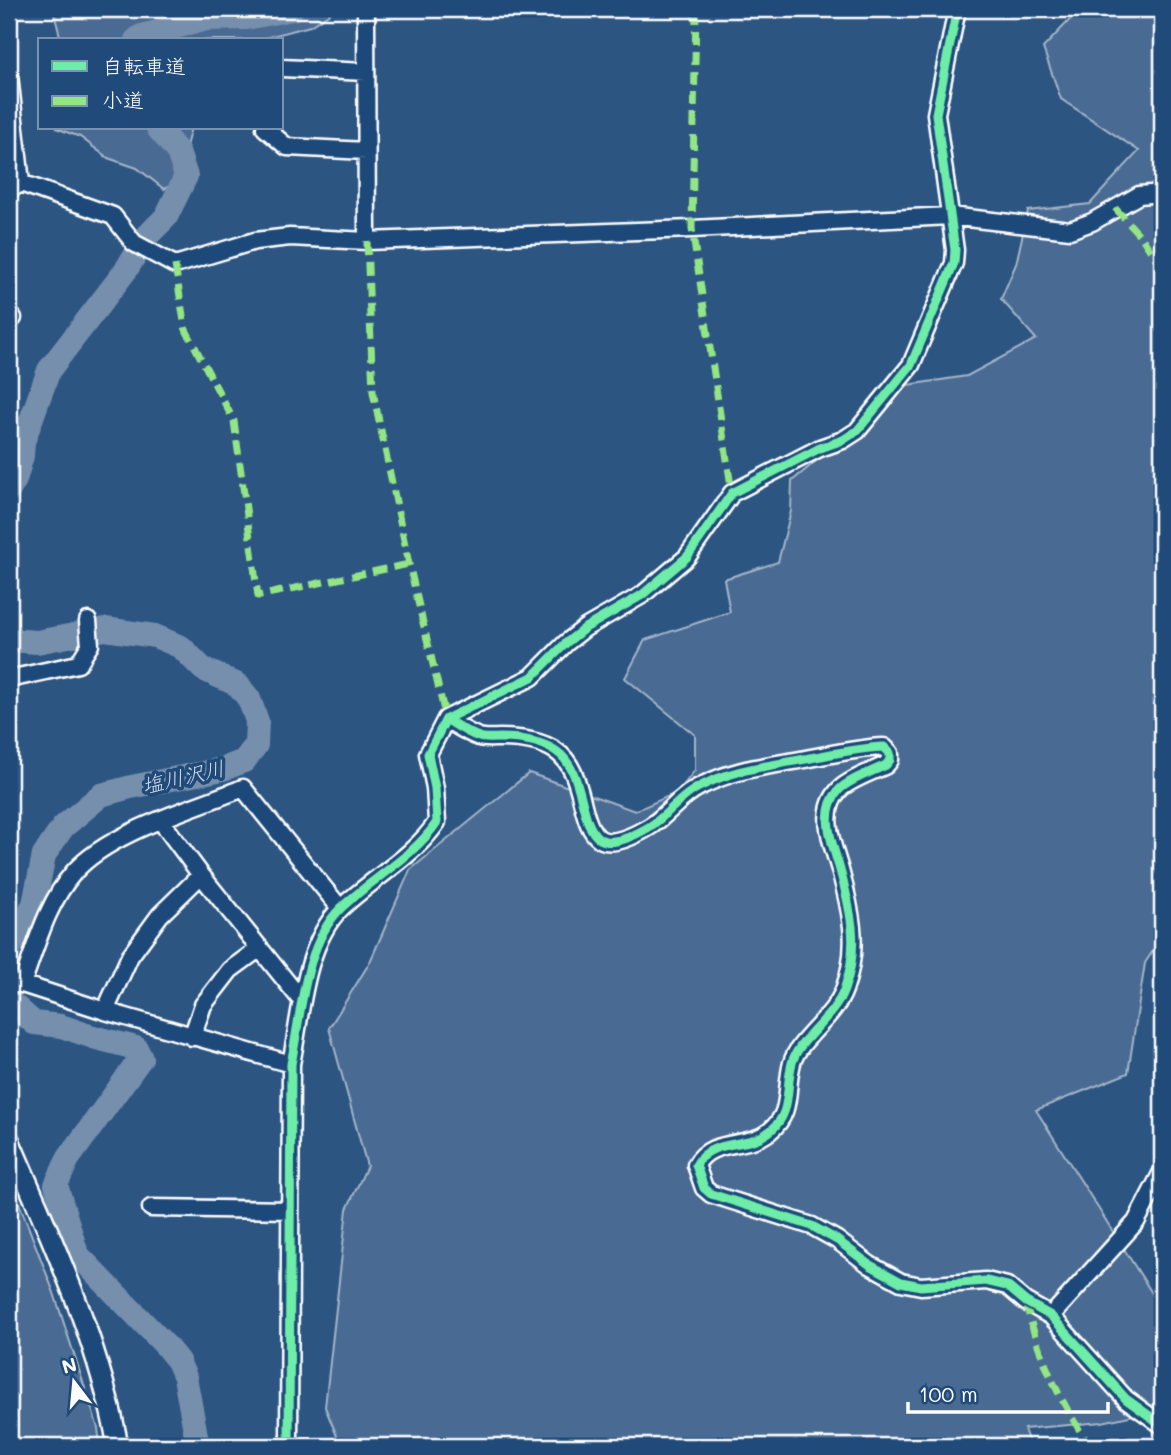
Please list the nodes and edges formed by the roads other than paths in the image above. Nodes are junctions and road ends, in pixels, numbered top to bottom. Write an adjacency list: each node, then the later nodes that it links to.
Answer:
1 (366, 9): 4 (street)
2 (957, 9): 10 (street)
3 (284, 68): 4 (street)
4 (366, 72): 7 (street)
5 (9, 75): 8 (street)
6 (267, 130): 7 (street)
7 (366, 151): 11 (street)
8 (15, 187): 11 (street)
9 (1162, 193): 10 (street)
10 (950, 216): 11 (street); 14 (street)
11 (367, 241)
12 (88, 621): 13 (street)
13 (9, 680)
14 (446, 719): 17 (street); 28 (street)
15 (161, 821): 16 (street); 17 (street); 19 (street)
16 (201, 876): 18 (street); 21 (street)
17 (340, 908): 20 (street)
18 (260, 948): 20 (street); 22 (street)
19 (15, 984): 21 (street)
20 (302, 1001): 23 (street)
21 (105, 1011): 22 (street)
22 (192, 1037): 23 (street)
23 (290, 1064): 27 (street)
24 (11, 1150): 30 (main road)
25 (1162, 1172): 28 (street)
26 (151, 1208): 27 (street)
27 (289, 1210): 31 (street)
28 (1051, 1315): 29 (street)
29 (1162, 1425)
30 (118, 1446)
31 (289, 1446)

